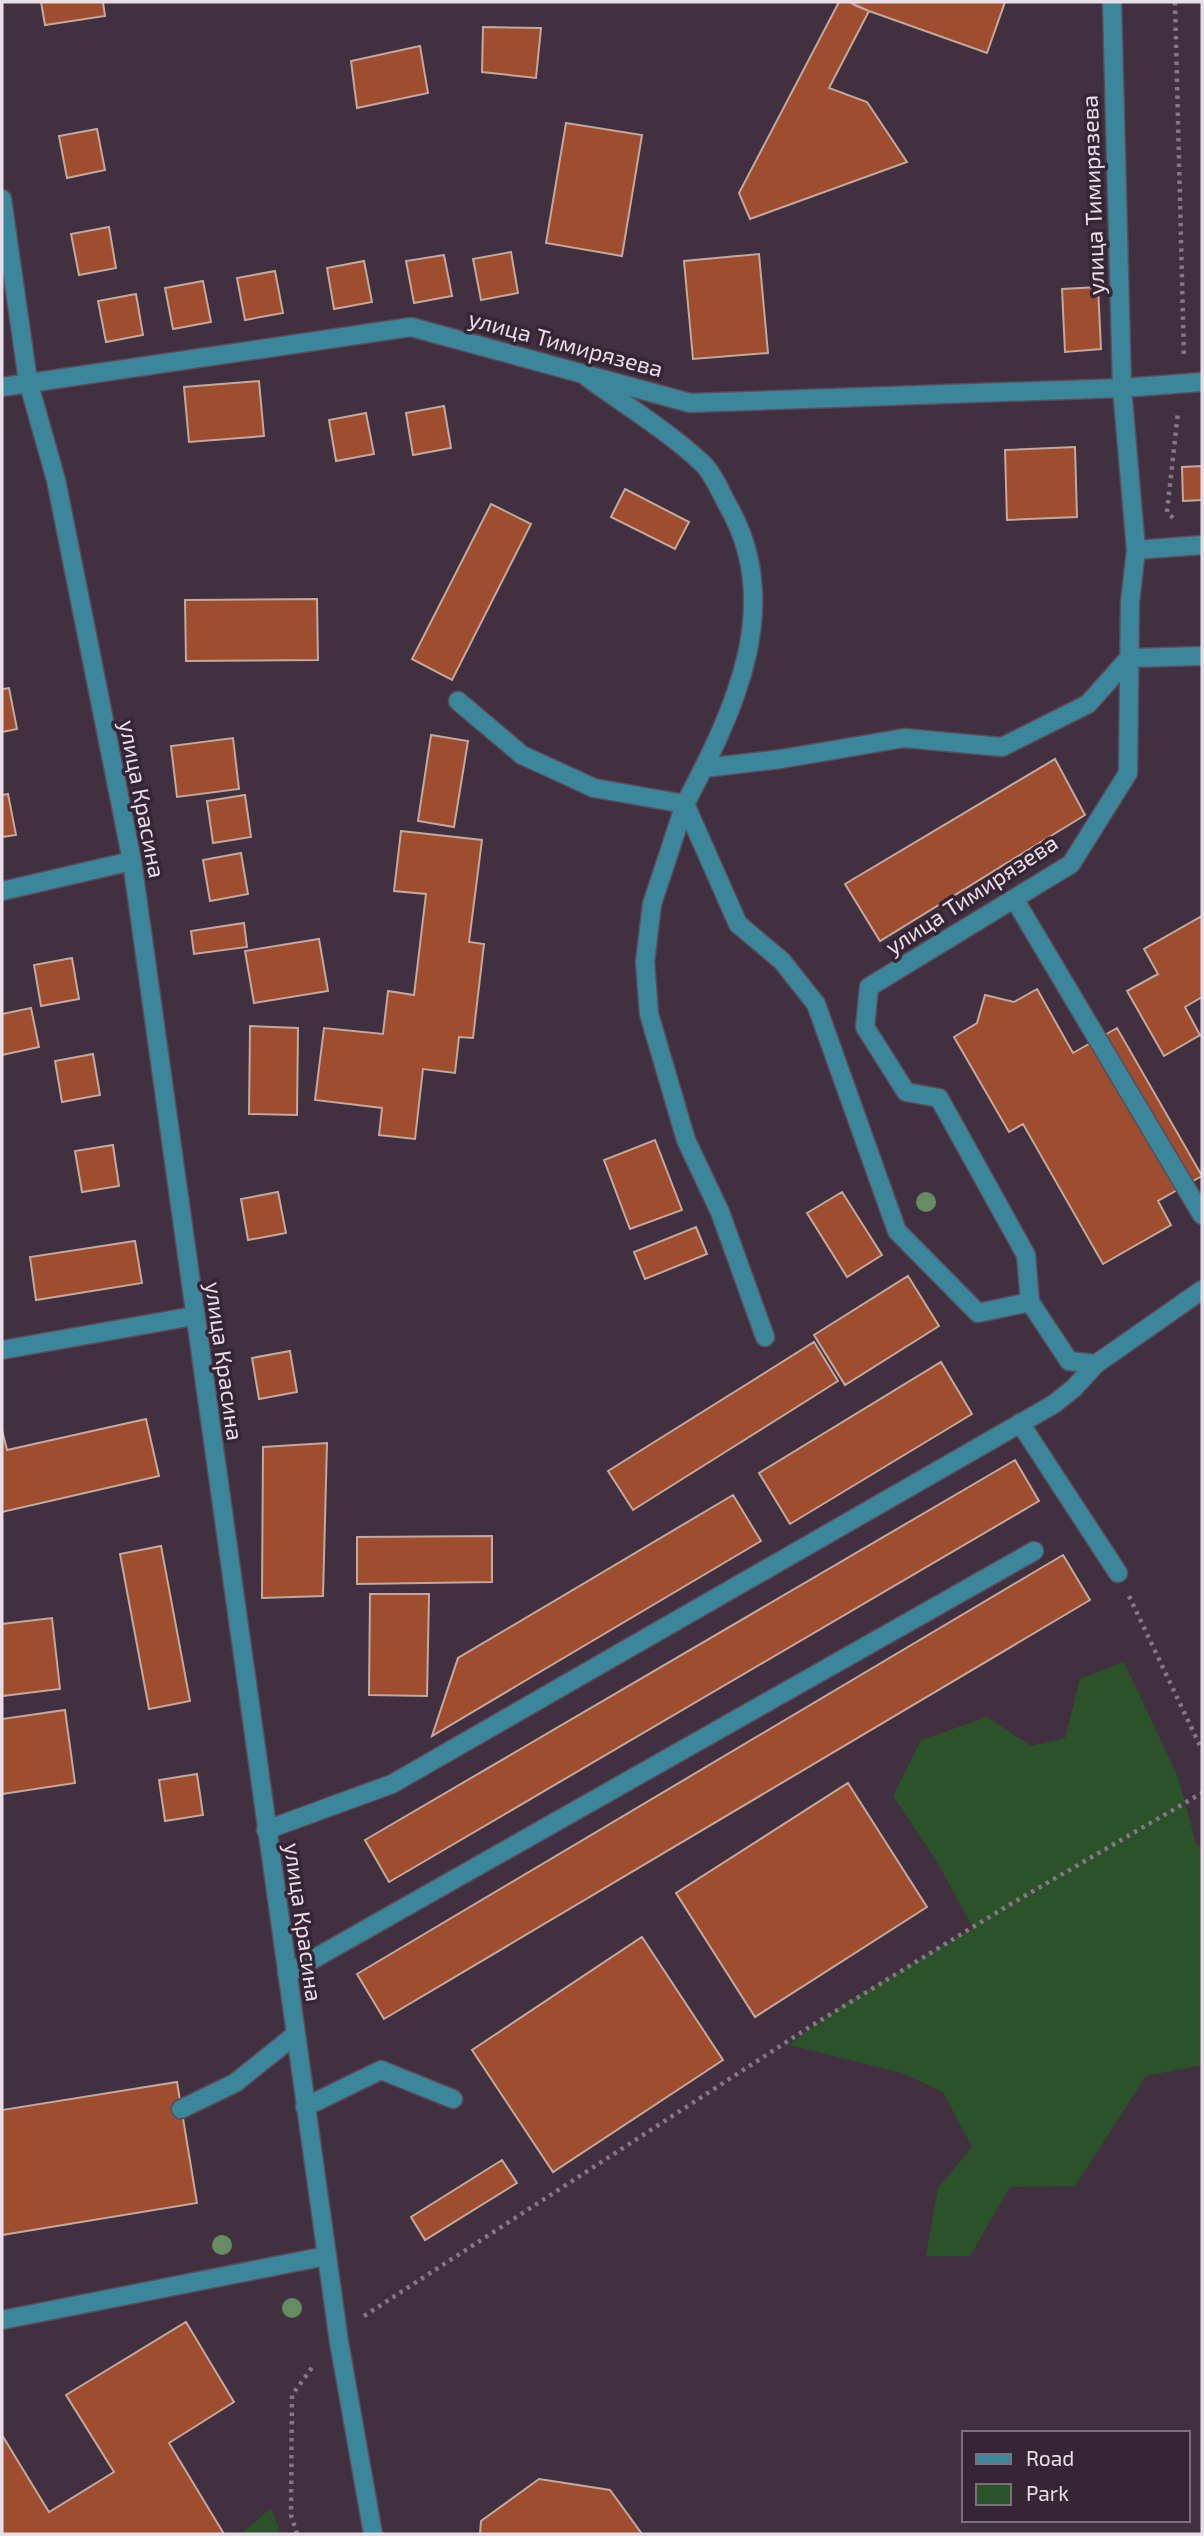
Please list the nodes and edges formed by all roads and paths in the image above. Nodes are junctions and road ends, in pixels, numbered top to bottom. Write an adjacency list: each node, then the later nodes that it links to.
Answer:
1 (1112, 2): 9 (street, улица Тимирязева)
2 (1175, 2): 7 (path)
3 (2, 199): 5 (street, улица Красина)
4 (579, 371): 5 (street, улица Тимирязева); 9 (street, улица Тимирязева); 16 (street)
5 (28, 381): 8 (street, улица Тимирязева); 18 (street, улица Красина)
6 (1202, 382): 7 (street)
7 (1181, 383): 9 (street); 10 (path)
8 (2, 387)
9 (1122, 388): 12 (street, улица Тимирязева)
10 (1181, 525)
11 (1202, 545): 12 (street)
12 (1136, 550): 14 (street, улица Тимирязева)
13 (1202, 656): 14 (street)
14 (1129, 658): 16 (street); 20 (street, улица Тимирязева)
15 (458, 701): 17 (street)
16 (704, 768): 17 (street)
17 (685, 804): 23 (street); 25 (street)
18 (132, 862): 19 (street); 24 (street, улица Красина)
19 (2, 891)
20 (1015, 900): 21 (street); 23 (street, улица Тимирязева)
21 (1202, 1215)
22 (1202, 1290): 27 (street)
23 (1030, 1302): 27 (street)
24 (194, 1315): 26 (street); 33 (street, улица Красина)
25 (765, 1337)
26 (2, 1350)
27 (1096, 1364): 28 (street)
28 (1020, 1423): 30 (street); 33 (street)
29 (1034, 1551): 34 (street)
30 (1118, 1573): 31 (path)
31 (1202, 1750)
32 (1202, 1793): 41 (path)
33 (266, 1830): 34 (street, улица Красина)
34 (287, 1974): 35 (street, улица Красина)
35 (295, 2035): 37 (street, улица Красина); 38 (street)
36 (453, 2099): 37 (street)
37 (305, 2107): 39 (street, улица Красина)
38 (181, 2109)
39 (326, 2256): 40 (street); 41 (street, улица Красина)
40 (2, 2320)
41 (337, 2333): 42 (path); 43 (street, улица Красина)
42 (297, 2534)
43 (373, 2534)

